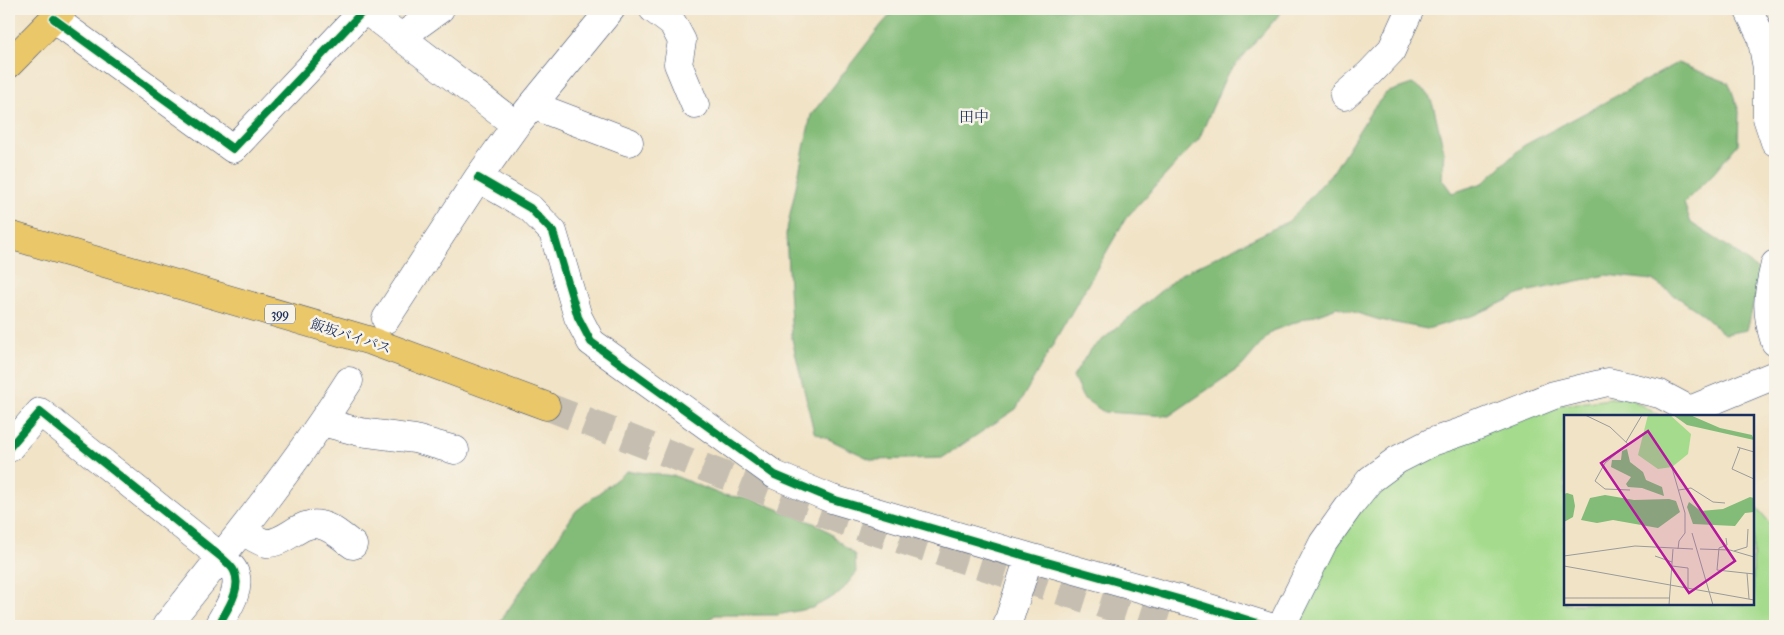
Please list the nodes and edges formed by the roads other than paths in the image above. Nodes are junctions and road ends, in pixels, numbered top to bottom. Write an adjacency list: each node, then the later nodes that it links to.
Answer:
1 (364, 9): 7 (street); 8 (street)
2 (440, 9): 8 (street)
3 (611, 9): 12 (street)
4 (653, 9): 11 (street)
5 (1410, 9): 10 (street)
6 (1748, 9): 14 (street)
7 (58, 14): 9 (main road)
8 (401, 37): 12 (street)
9 (9, 64)
10 (1344, 96)
11 (695, 105)
12 (524, 115): 13 (street); 15 (street)
13 (629, 142)
14 (1775, 142)
15 (478, 178): 18 (street); 29 (street)
16 (9, 235): 22 (main road, 飯坂バイパス / 399)
17 (1775, 264): 19 (street)
18 (386, 319)
19 (1775, 342)
20 (1775, 375): 34 (street)
21 (348, 381): 23 (street)
22 (546, 406)
23 (322, 422): 25 (street); 26 (street)
24 (9, 448): 28 (street)
25 (455, 450)
26 (242, 531): 27 (street); 28 (street)
27 (353, 545)
28 (221, 557): 30 (street); 31 (street)
29 (1028, 557): 32 (street); 33 (street)
30 (166, 626)
31 (218, 626)
32 (1007, 626)
33 (1267, 626)
34 (1284, 626)

